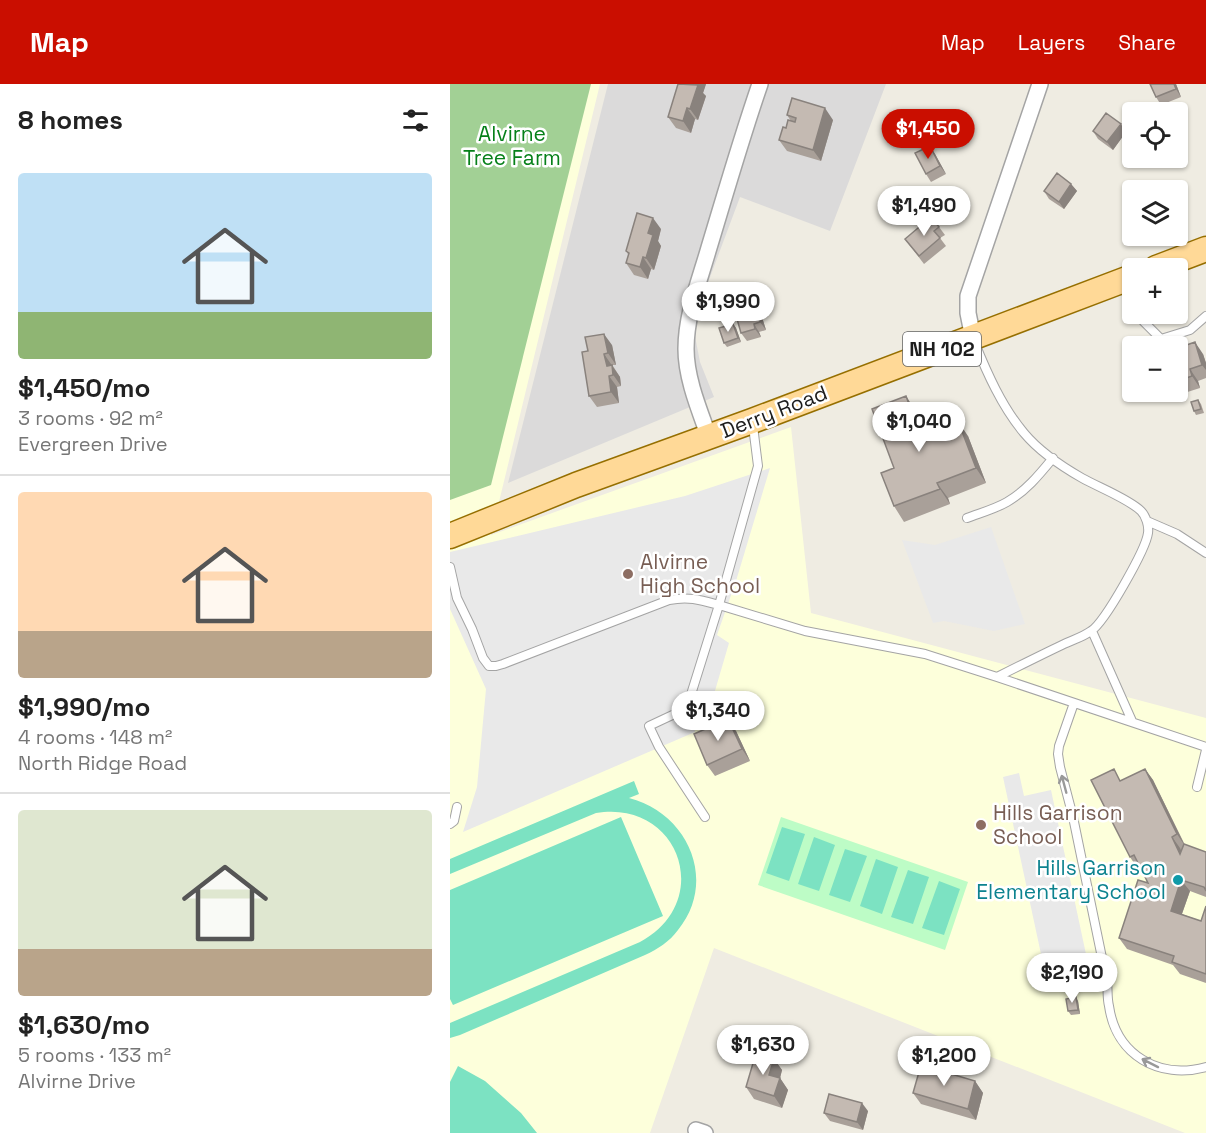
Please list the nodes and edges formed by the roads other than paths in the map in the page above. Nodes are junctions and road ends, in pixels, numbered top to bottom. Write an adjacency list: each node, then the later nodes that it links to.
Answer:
1 (759, 84): 10 (street)
2 (1040, 84): 8 (street)
3 (1206, 249): 4 (main road)
4 (1182, 258)
5 (1122, 282): 8 (main road, Derry Road / NH 102)
6 (1206, 316): 7 (lane)
7 (1146, 324)
8 (973, 338): 9 (main road, Derry Road / NH 102); 11 (lane)
9 (752, 421): 10 (main road, Derry Road / NH 102); 19 (lane)
10 (709, 437): 14 (main road, Derry Road / NH 102)
11 (1053, 458): 12 (lane); 13 (lane)
12 (967, 518)
13 (1147, 521): 15 (lane); 20 (lane)
14 (450, 536)
15 (1206, 553)
16 (450, 567): 18 (lane)
17 (450, 591): 18 (lane)
18 (457, 598): 19 (lane)
19 (719, 605): 21 (lane); 27 (lane)
20 (1092, 631): 21 (lane); 23 (lane)
21 (997, 677): 22 (lane)
22 (1074, 703): 23 (lane); 29 (lane, one-way to 22)
23 (1132, 721): 24 (lane)
24 (1206, 748): 25 (lane)
25 (1197, 787)
26 (457, 807): 28 (lane)
27 (705, 818)
28 (450, 824)
29 (1206, 1067)

